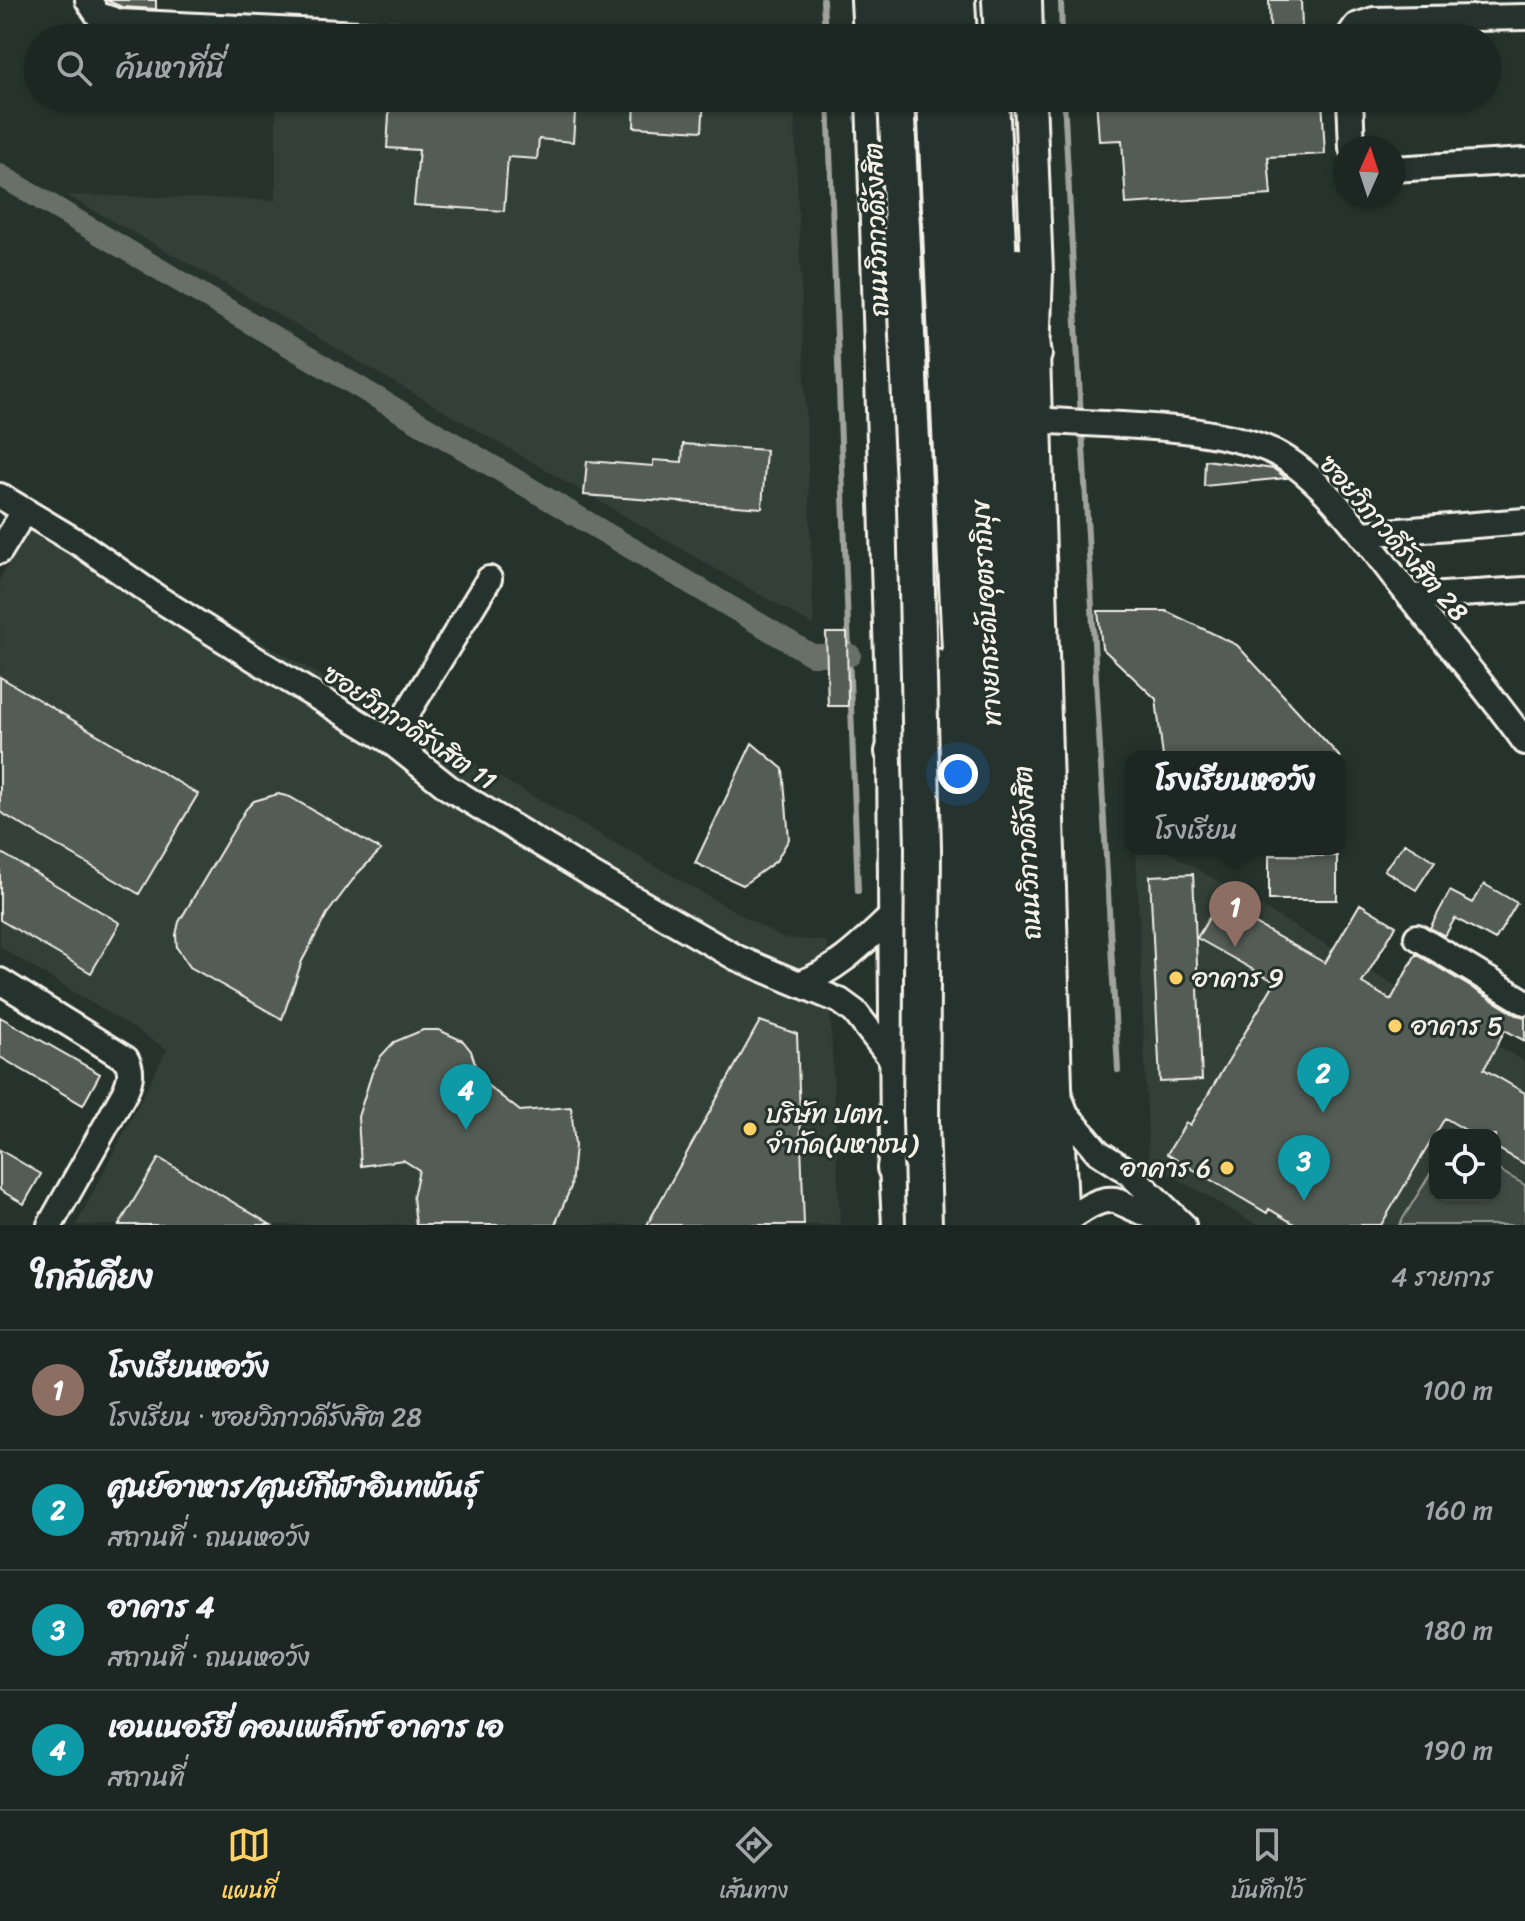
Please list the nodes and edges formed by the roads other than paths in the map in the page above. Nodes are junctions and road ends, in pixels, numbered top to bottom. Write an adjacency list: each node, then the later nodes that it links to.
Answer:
1 (88, 0): 11 (street)
2 (867, 0): 12 (main road)
3 (891, 0): 13 (highway); 14 (highway)
4 (905, 0): 15 (highway)
5 (930, 0): 16 (highway)
6 (957, 0): 17 (highway)
7 (986, 0): 18 (highway)
8 (1000, 0): 19 (highway)
9 (1026, 0): 20 (main road)
10 (1525, 17): 21 (street)
11 (159, 24)
12 (870, 24)
13 (878, 24)
14 (893, 24)
15 (906, 24)
16 (931, 24)
17 (958, 24)
18 (987, 24)
19 (1001, 24)
20 (1027, 24)
21 (1362, 24)
22 (872, 112): 47 (main road, ถนนวิภาวดีรังสิต)
23 (897, 112): 61 (highway, bridge)
24 (911, 112): 48 (highway, ถนนวิภาวดีรังสิต)
25 (936, 112): 63 (highway, ทางยกระดับอุตราภิมุข)
26 (962, 112): 64 (highway, ทางยกระดับอุตราภิมุข)
27 (992, 112): 57 (highway, ถนนวิภาวดีรังสิต)
28 (1006, 112): 34 (highway)
29 (1031, 112): 34 (main road, ถนนวิภาวดีรังสิต)
30 (1351, 112): 31 (street)
31 (1352, 136)
32 (1525, 161): 33 (street)
33 (1405, 168)
34 (1034, 354): 35 (main road, ถนนวิภาวดีรังสิต)
35 (1037, 420): 39 (street, ซอยวิภาวดีรังสิต 28); 55 (main road, ถนนวิภาวดีรังสิต)
36 (0, 496): 37 (street, ซอยวิภาวดีรังสิต 11)
37 (25, 510): 40 (street); 45 (street, ซอยวิภาวดีรังสิต 11)
38 (1525, 521): 39 (street)
39 (1362, 534): 43 (street, ซอยวิภาวดีรังสิต 28)
40 (0, 551)
41 (489, 579): 45 (street)
42 (1525, 590): 43 (street)
43 (1410, 597): 44 (street, ซอยวิภาวดีรังสิต 28)
44 (1514, 711): 46 (street, ซอยวิภาวดีรังสิต 28)
45 (390, 741): 52 (street, ซอยวิภาวดีรังสิต 11)
46 (1525, 742)
47 (893, 752): 48 (highway); 49 (main road, ถนนวิภาวดีรังสิต)
48 (940, 786): 62 (highway, ถนนวิภาวดีรังสิต)
49 (893, 915): 52 (street); 54 (main road, ถนนวิภาวดีรังสิต)
50 (1417, 937): 53 (street)
51 (0, 981): 58 (street)
52 (801, 983): 54 (street, ซอยวิภาวดีรังสิต 11)
53 (1525, 1002)
54 (894, 1062): 56 (main road, ถนนวิภาวดีรังสิต)
55 (1056, 1086): 57 (main road, ถนนวิภาวดีรังสิต); 66 (street)
56 (896, 1145): 59 (main road, ถนนวิภาวดีรังสิต); 60 (highway)
57 (1057, 1224): 65 (street)
58 (50, 1225)
59 (885, 1225)
60 (900, 1225)
61 (924, 1225)
62 (953, 1225)
63 (986, 1225)
64 (1013, 1225)
65 (1172, 1225)
66 (1183, 1225)

